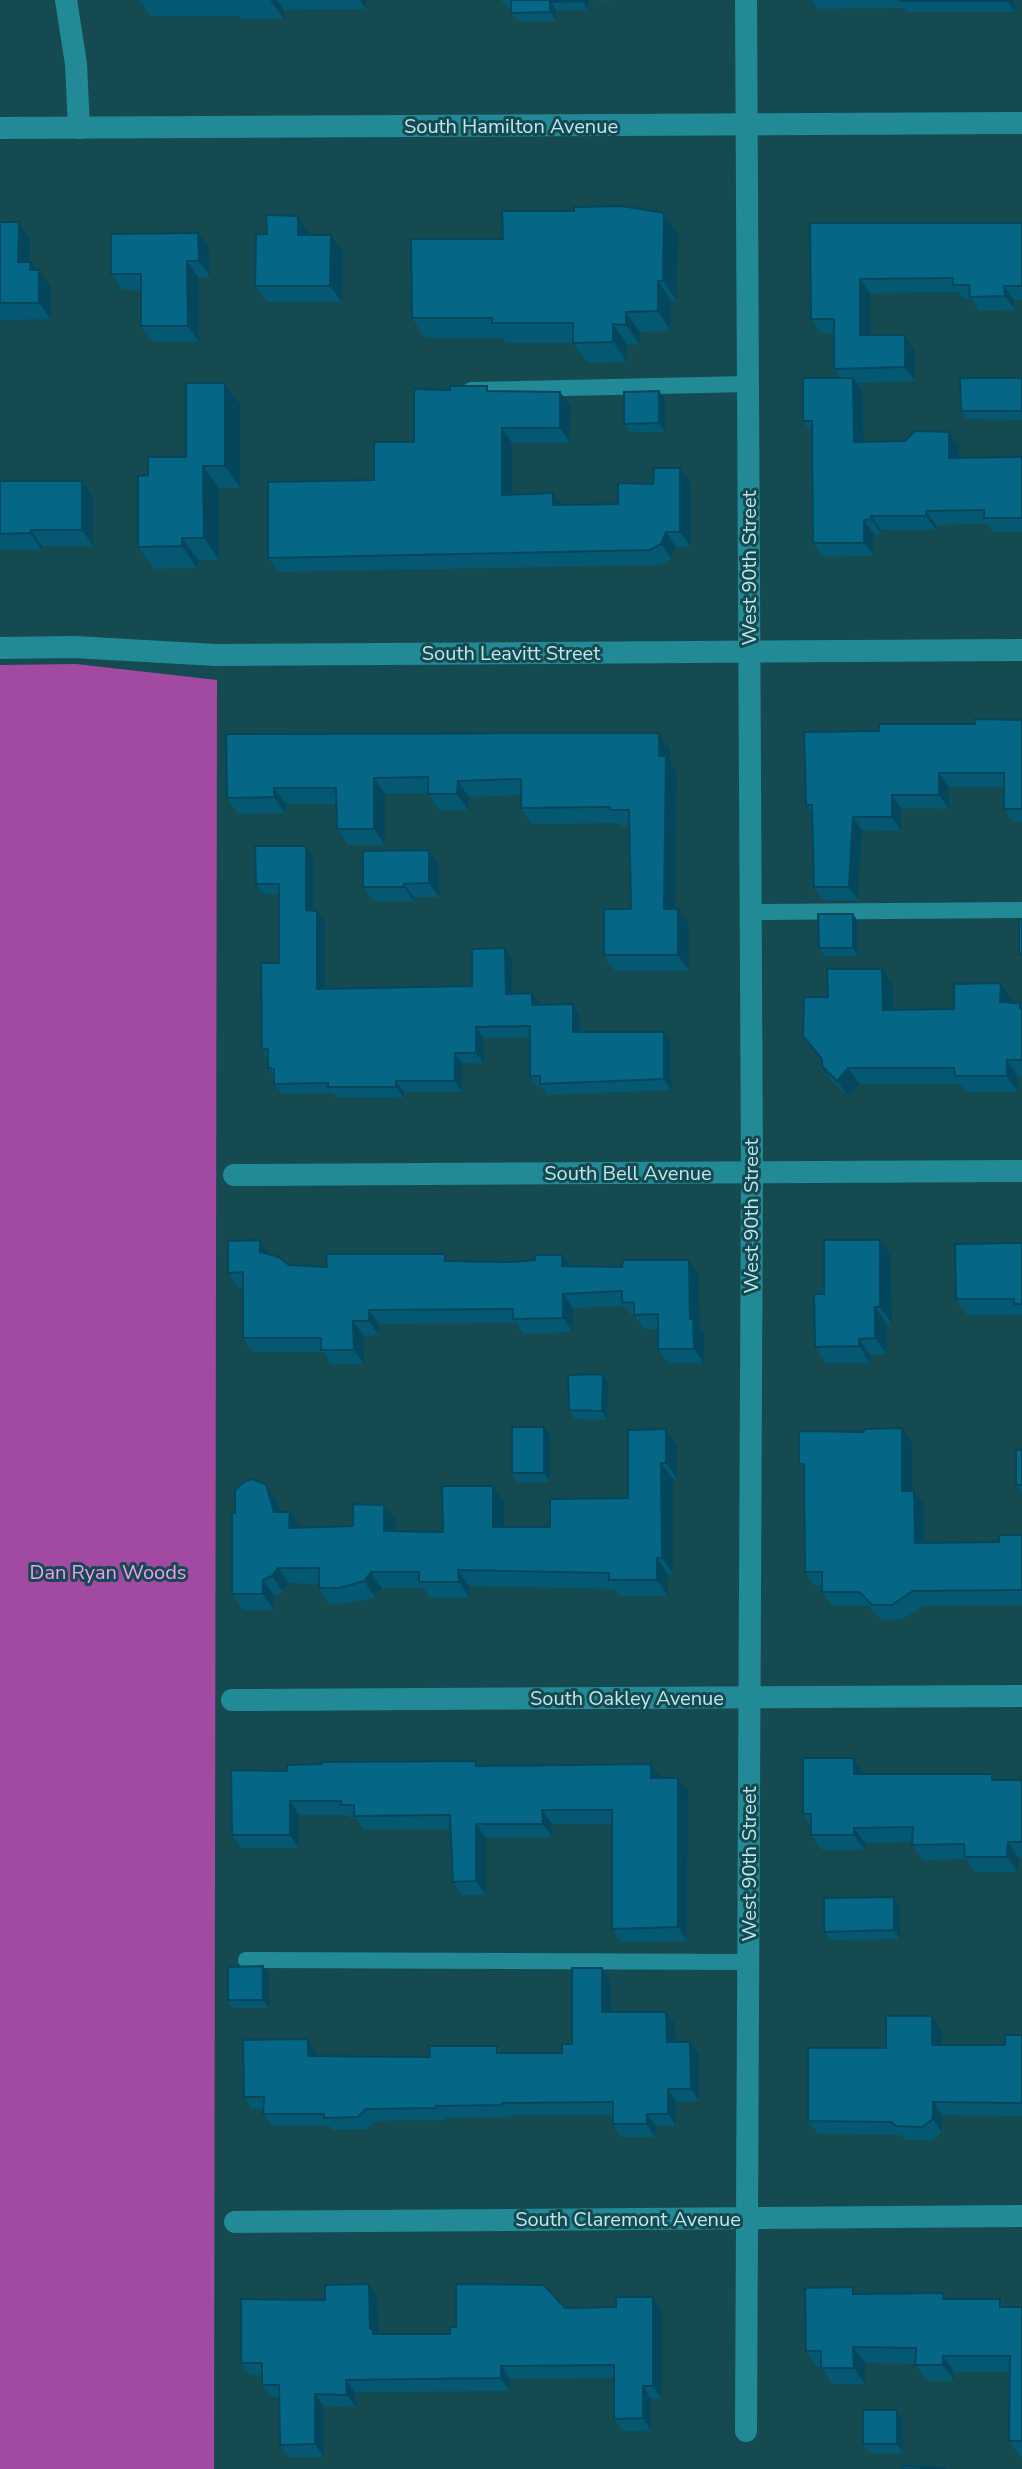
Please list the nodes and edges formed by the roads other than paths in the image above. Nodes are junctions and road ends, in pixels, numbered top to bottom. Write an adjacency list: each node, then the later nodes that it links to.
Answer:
1 (66, 0): 6 (street)
2 (746, 0): 4 (street, West 90th Street)
3 (1022, 123): 4 (street, South Hamilton Avenue)
4 (747, 124): 6 (street, South Hamilton Avenue); 7 (street, West 90th Street)
5 (0, 128): 6 (street, South Hamilton Avenue)
6 (79, 128)
7 (748, 384): 8 (lane); 11 (street, West 90th Street)
8 (453, 390)
9 (0, 648): 11 (street, South Leavitt Street)
10 (1022, 650): 11 (street, South Leavitt Street)
11 (749, 652): 13 (street, West 90th Street)
12 (1022, 910): 13 (lane)
13 (751, 912): 15 (street, West 90th Street)
14 (1022, 1171): 15 (street, South Bell Avenue)
15 (752, 1172): 16 (street, South Bell Avenue); 18 (street, West 90th Street)
16 (234, 1175)
17 (1022, 1696): 18 (street, South Oakley Avenue)
18 (750, 1697): 19 (street, South Oakley Avenue); 21 (street, West 90th Street)
19 (232, 1700)
20 (246, 1960): 21 (lane)
21 (749, 1962): 23 (street, West 90th Street)
22 (1022, 2216): 23 (street, South Claremont Avenue)
23 (747, 2218): 24 (street, South Claremont Avenue); 25 (street, West 90th Street)
24 (235, 2222)
25 (746, 2431)

